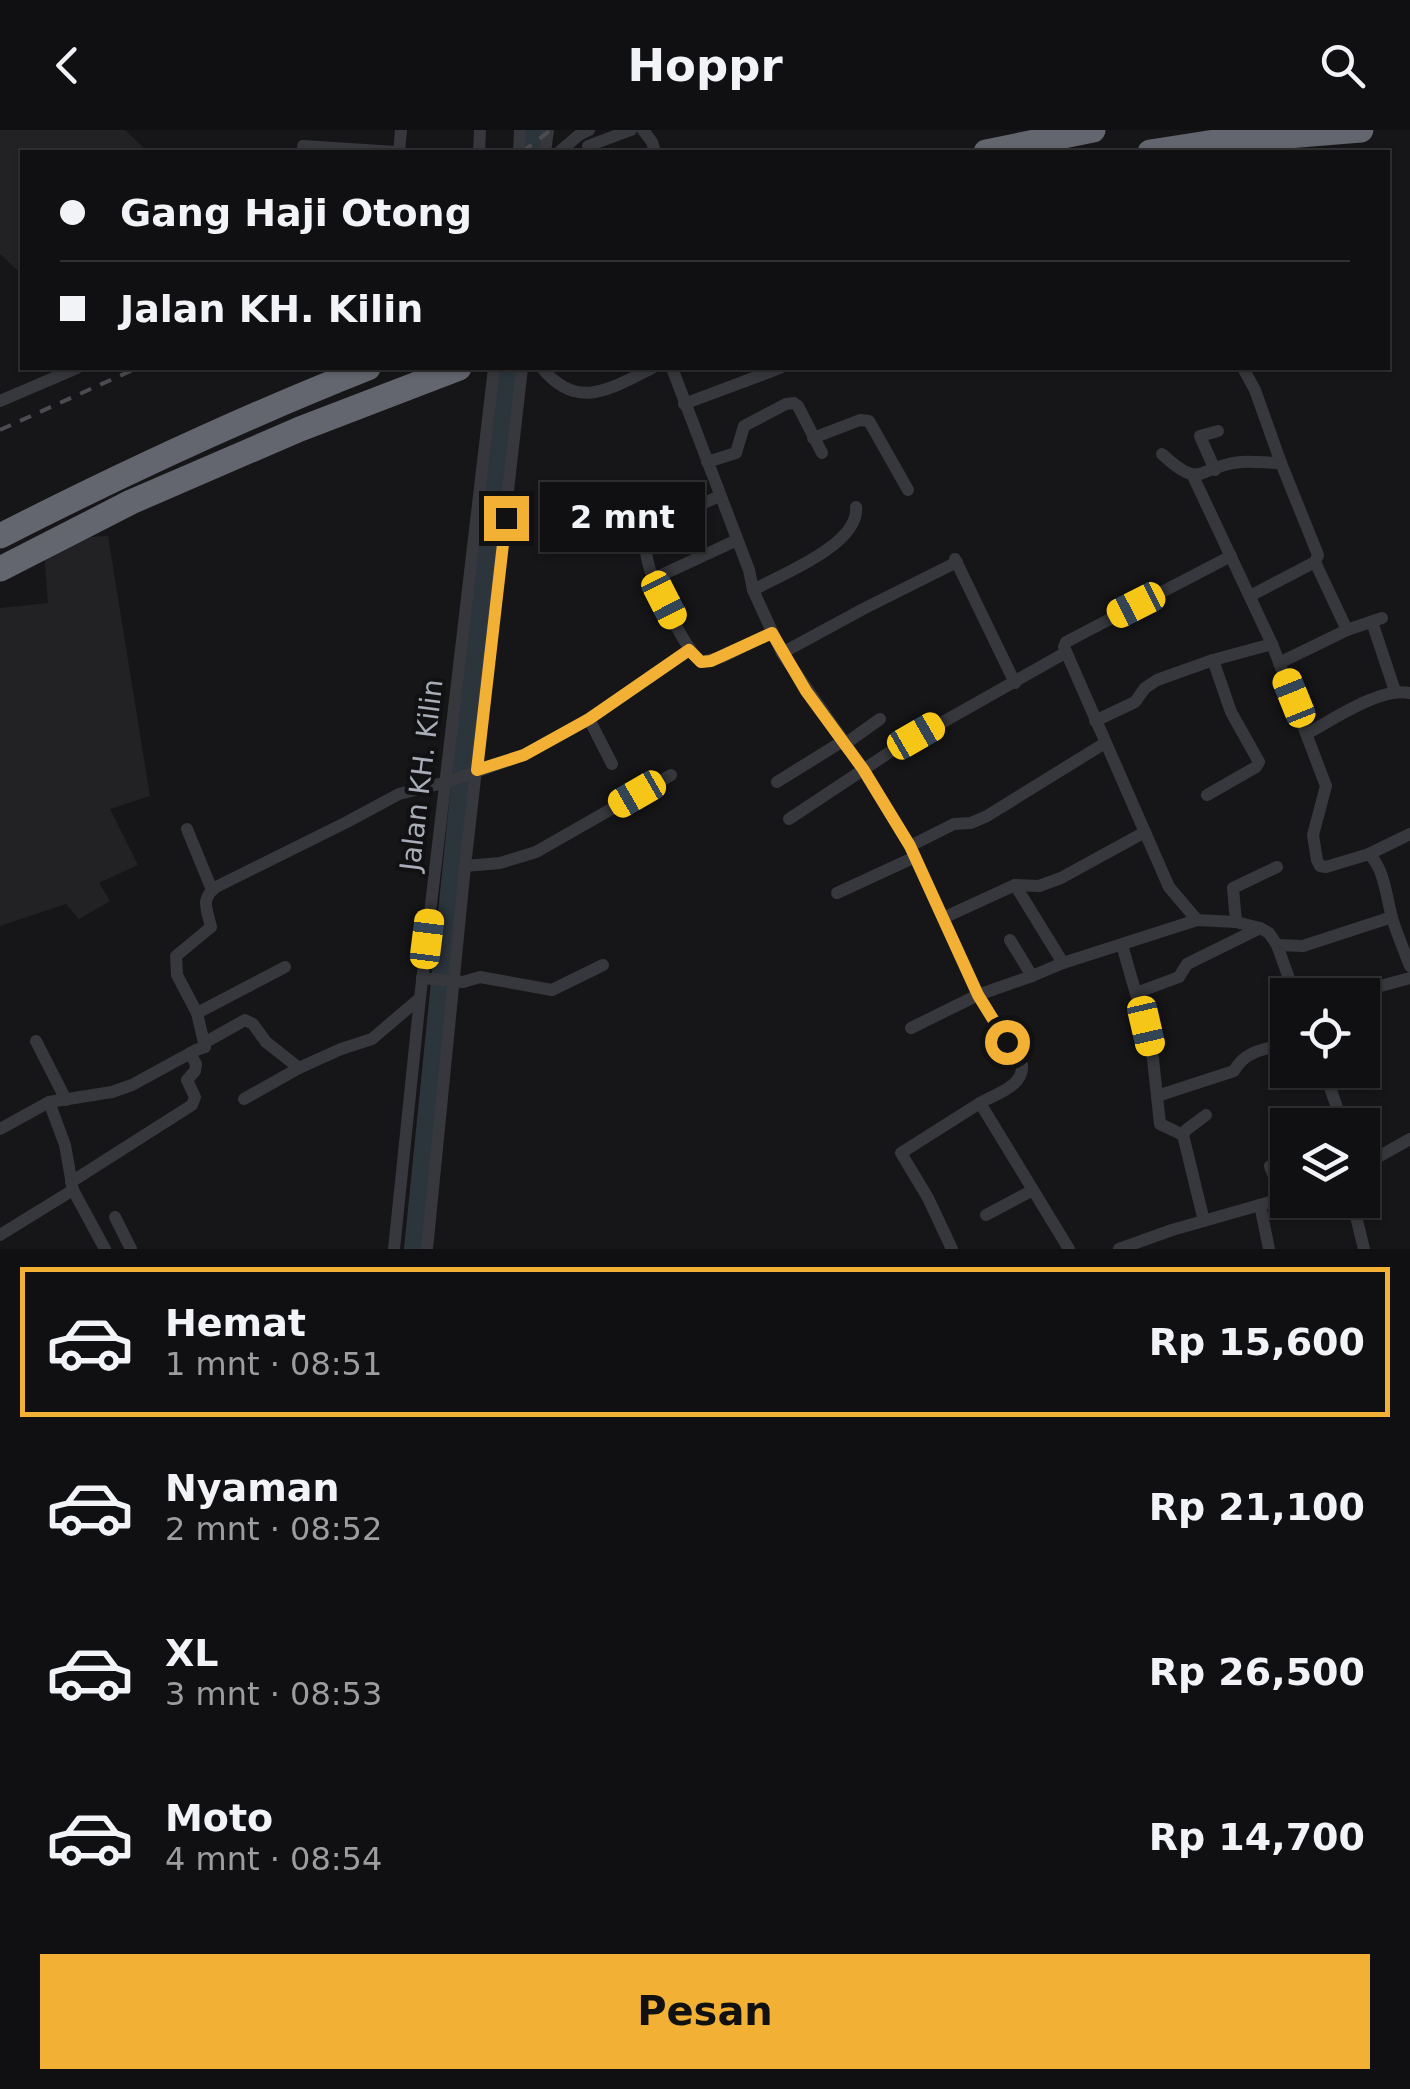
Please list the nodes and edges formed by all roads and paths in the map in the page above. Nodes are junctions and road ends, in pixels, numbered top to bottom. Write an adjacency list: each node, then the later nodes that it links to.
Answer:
1 (304, 130): 6 (street)
2 (631, 130): 5 (street)
3 (1093, 130): 8 (highway)
4 (1361, 130): 9 (highway)
5 (587, 141)
6 (303, 149): 7 (street)
7 (334, 150)
8 (996, 150)
9 (1163, 150)
10 (72, 370): 20 (street)
11 (363, 370): 33 (highway)
12 (454, 370): 37 (highway)
13 (494, 370): 62 (street, Jalan KH. Kilin)
14 (522, 370): 60 (street, Jalan KH. Kilin)
15 (544, 370): 16 (street)
16 (648, 370)
17 (673, 370): 21 (street)
18 (775, 370): 21 (street)
19 (1245, 370): 27 (street)
20 (0, 401)
21 (684, 404): 26 (street)
22 (1218, 431): 28 (street)
23 (814, 438): 24 (street); 26 (street); 30 (street)
24 (822, 452)
25 (1162, 454): 29 (street)
26 (706, 462): 31 (street)
27 (1280, 463): 28 (street); 36 (street)
28 (1214, 470): 29 (street)
29 (1193, 476): 35 (street)
30 (908, 490)
31 (719, 496): 34 (street); 38 (street)
32 (856, 506): 39 (street)
33 (0, 536)
34 (736, 540): 38 (street); 39 (street)
35 (1231, 556): 40 (street); 46 (street)
36 (1316, 562): 40 (street); 41 (street)
37 (0, 569)
38 (653, 579): 44 (street)
39 (752, 590): 42 (street)
40 (1250, 596): 43 (street)
41 (1347, 630): 48 (street); 50 (street)
42 (772, 633): 44 (street); 45 (street)
43 (1272, 644): 47 (street); 48 (street)
44 (689, 650): 52 (street)
45 (782, 653): 49 (street); 56 (street)
46 (1065, 653): 49 (street); 54 (street)
47 (1213, 660): 54 (street); 64 (street)
48 (1280, 663): 55 (street)
49 (1015, 683): 59 (street)
50 (1395, 691): 51 (street); 55 (street)
51 (1410, 693)
52 (589, 719): 58 (street); 60 (street)
53 (880, 719): 56 (street)
54 (1095, 721): 57 (street)
55 (1308, 733): 70 (street)
56 (844, 742): 59 (street); 63 (street)
57 (1105, 744): 67 (street); 69 (street)
58 (612, 764)
59 (863, 769): 65 (street); 69 (street)
60 (474, 771): 62 (street); 71 (street, Jalan KH. Kilin)
61 (671, 775): 71 (street)
62 (451, 781): 74 (street); 91 (street, Jalan KH. Kilin)
63 (777, 782)
64 (1207, 795)
65 (789, 819)
66 (187, 829): 74 (street)
67 (1146, 832): 73 (street); 78 (street)
68 (1410, 834): 70 (street)
69 (912, 851): 75 (street); 77 (street)
70 (1369, 854): 76 (street)
71 (465, 866): 91 (street, Jalan KH. Kilin)
72 (1277, 867): 79 (street)
73 (1015, 885): 77 (street); 84 (street)
74 (212, 890): 96 (street)
75 (837, 893)
76 (1392, 917): 83 (street); 86 (street)
77 (943, 918): 94 (street)
78 (1197, 920): 79 (street); 82 (street)
79 (1236, 922): 80 (street)
80 (1260, 928): 83 (street); 93 (street)
81 (1010, 940): 88 (street)
82 (1122, 944): 84 (street); 93 (street)
83 (1278, 946): 89 (street)
84 (1063, 964): 88 (street)
85 (603, 965): 91 (street)
86 (1410, 966)
87 (285, 967): 96 (street)
88 (1032, 976): 94 (street)
89 (1290, 978)
90 (1410, 978): 92 (street)
91 (438, 979): 95 (street, Jalan KH. Kilin); 125 (street, Jalan KH. Kilin)
92 (1380, 986)
93 (1136, 992): 103 (street)
94 (978, 995): 97 (street); 107 (street)
95 (420, 998): 102 (street); 124 (street, Jalan KH. Kilin)
96 (197, 1013): 99 (street)
97 (911, 1028)
98 (36, 1041): 105 (street)
99 (204, 1043): 101 (street); 102 (street)
100 (1270, 1048): 103 (street)
101 (190, 1053): 105 (street); 113 (street)
102 (299, 1068): 104 (street)
103 (1157, 1096): 110 (street)
104 (244, 1099)
105 (66, 1100): 106 (street)
106 (49, 1102): 109 (street); 113 (street)
107 (980, 1103): 114 (street); 126 (street)
108 (1206, 1115): 110 (street)
109 (0, 1129)
110 (1183, 1135): 120 (street)
111 (1410, 1139): 112 (street)
112 (1380, 1156)
113 (72, 1186): 121 (street); 122 (street)
114 (1033, 1190): 117 (street); 127 (street)
115 (1270, 1204): 116 (street)
116 (1260, 1206): 120 (street); 129 (street)
117 (986, 1215)
118 (115, 1216): 123 (street)
119 (1356, 1218): 130 (street)
120 (1204, 1222): 128 (street)
121 (0, 1235)
122 (105, 1249)
123 (131, 1249)
124 (394, 1249)
125 (427, 1249)
126 (952, 1249)
127 (1069, 1249)
128 (1120, 1249)
129 (1268, 1249)
130 (1364, 1249)

